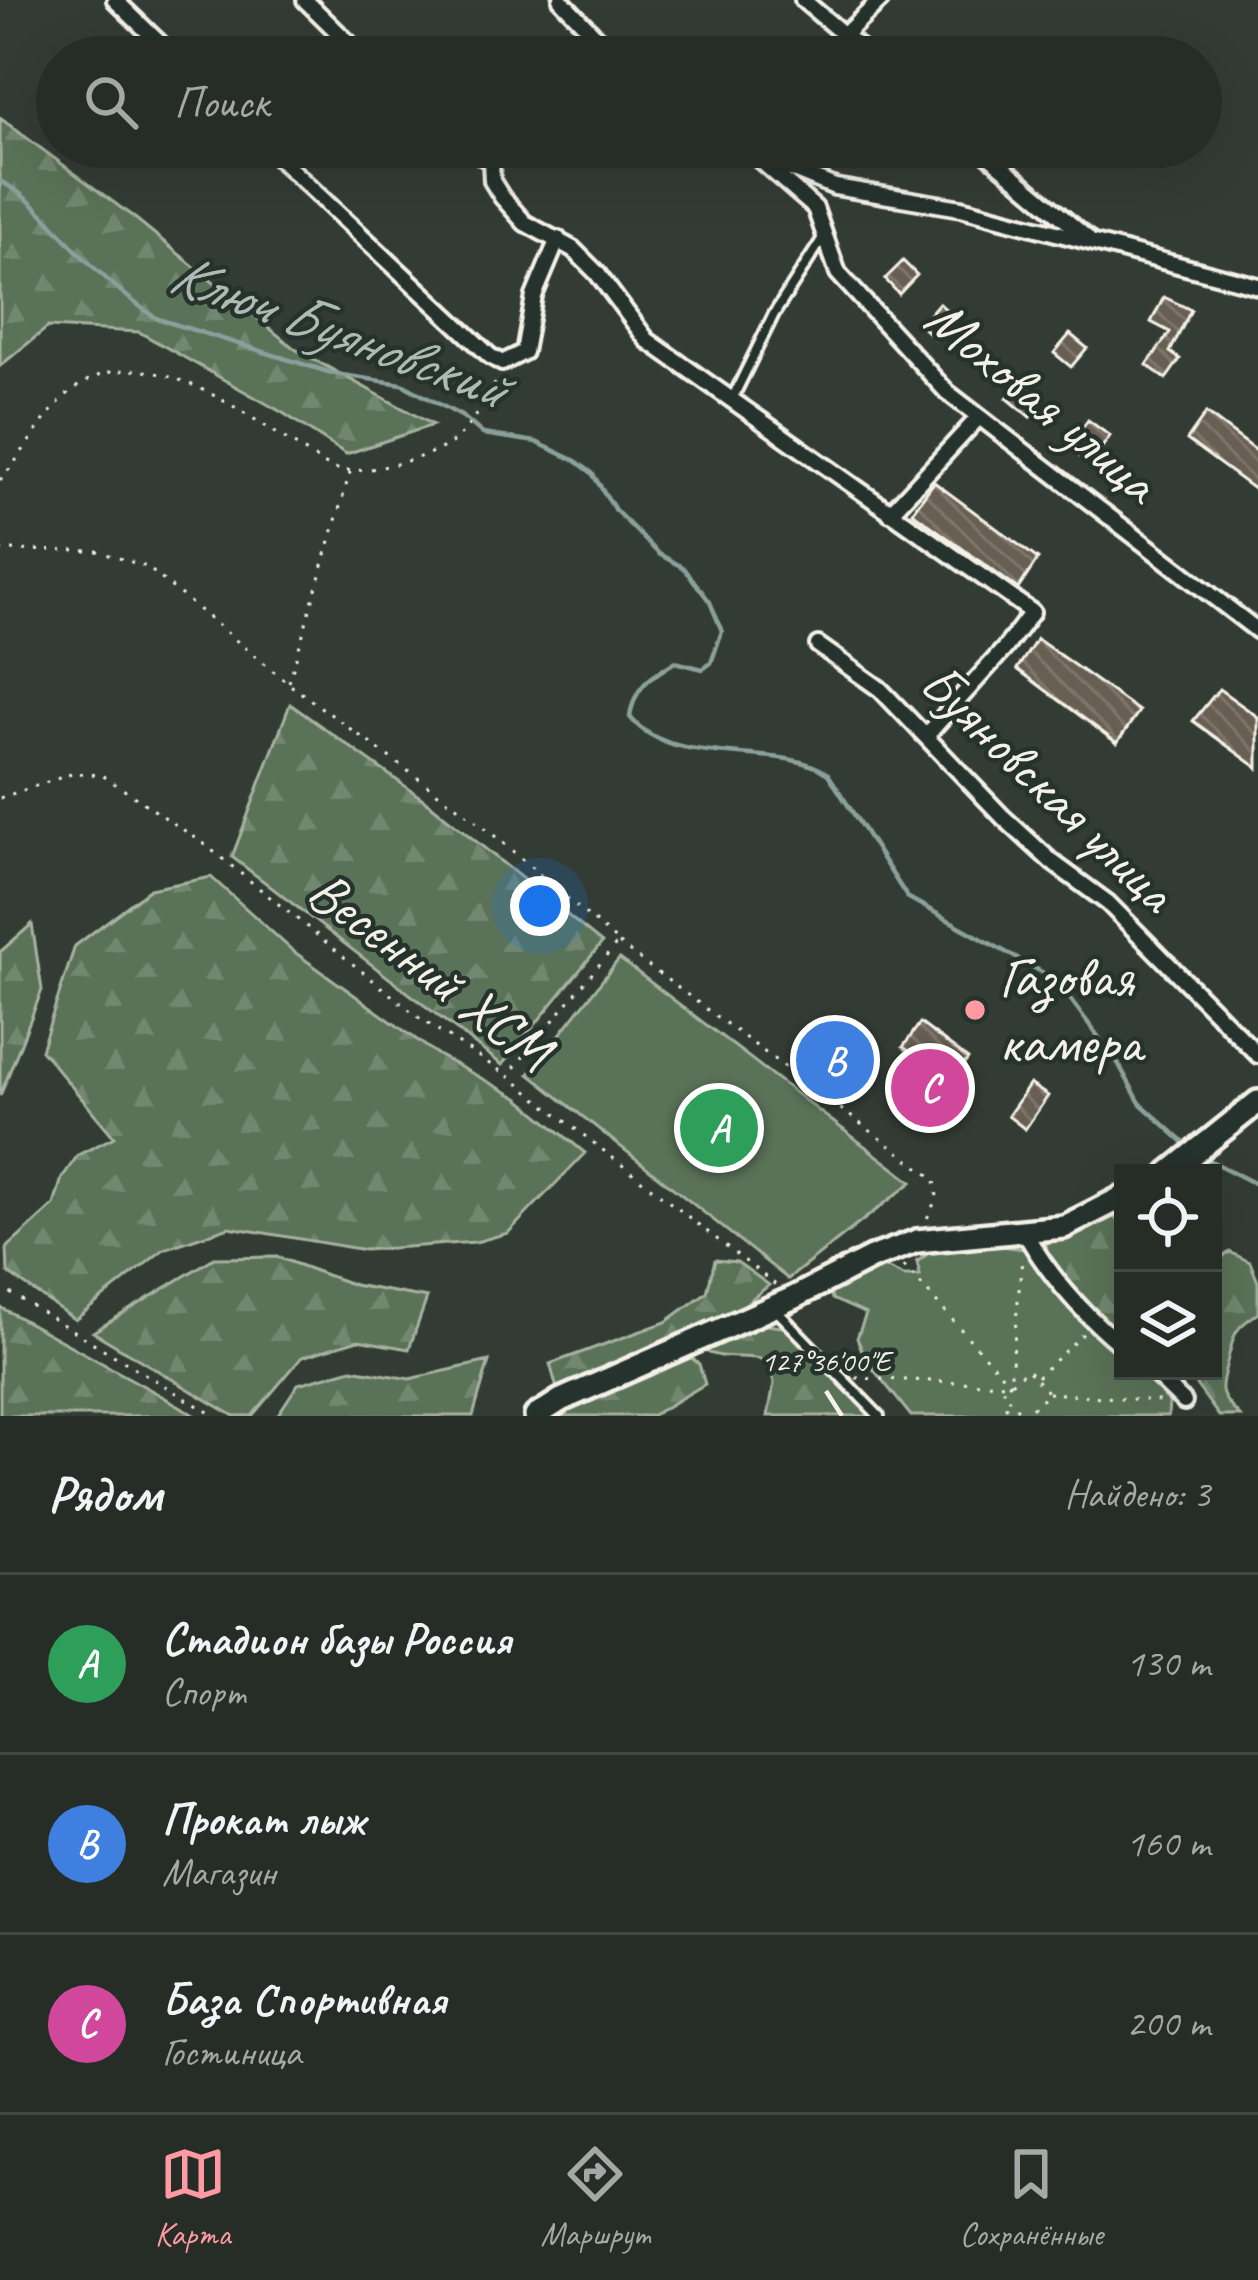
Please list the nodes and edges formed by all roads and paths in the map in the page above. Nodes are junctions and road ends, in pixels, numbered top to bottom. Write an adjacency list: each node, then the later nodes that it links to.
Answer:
1 (115, 0): 7 (street)
2 (305, 0): 8 (street)
3 (561, 0): 9 (street)
4 (803, 0): 6 (street)
5 (881, 0): 6 (street)
6 (844, 35)
7 (152, 36)
8 (342, 36)
9 (592, 36)
10 (289, 168): 19 (street)
11 (491, 168): 16 (street)
12 (773, 168): 15 (street, Моховая улица)
13 (794, 168): 17 (street)
14 (1004, 168): 17 (street)
15 (824, 235): 20 (lane); 21 (street, Моховая улица)
16 (558, 239): 19 (street); 20 (street)
17 (1090, 242): 18 (street)
18 (1258, 286)
19 (507, 362): 22 (path)
20 (732, 398): 24 (street)
21 (978, 418): 24 (street); 26 (street, Моховая улица)
22 (351, 471): 23 (path); 28 (path)
23 (0, 480)
24 (890, 513): 29 (street)
25 (0, 550): 28 (path)
26 (1258, 632)
27 (818, 645): 29 (street, Буяновская улица)
28 (289, 684): 31 (path)
29 (926, 736): 32 (street, Буяновская улица)
30 (0, 797): 33 (path, Весенний ХСМ)
31 (618, 943): 33 (path); 38 (path)
32 (1258, 1054)
33 (508, 1076): 41 (path, Весенний ХСМ)
34 (1258, 1102): 35 (main road)
35 (1181, 1164)
36 (1114, 1202): 37 (main road)
37 (1025, 1233): 38 (main road); 42 (street); 47 (path)
38 (917, 1241): 39 (main road)
39 (890, 1251): 41 (main road); 47 (path)
40 (0, 1287): 51 (path)
41 (782, 1302): 44 (lane); 52 (main road)
42 (1094, 1323): 43 (street); 45 (path)
43 (1114, 1340)
44 (841, 1378): 47 (path); 53 (lane)
45 (1036, 1378): 47 (path); 48 (path)
46 (1161, 1380): 50 (street)
47 (1010, 1384): 49 (path)
48 (1048, 1393): 50 (path); 55 (path)
49 (1011, 1402): 54 (path); 55 (path)
50 (1184, 1402)
51 (215, 1416)
52 (536, 1416)
53 (879, 1416)
54 (996, 1416)
55 (1023, 1416)

